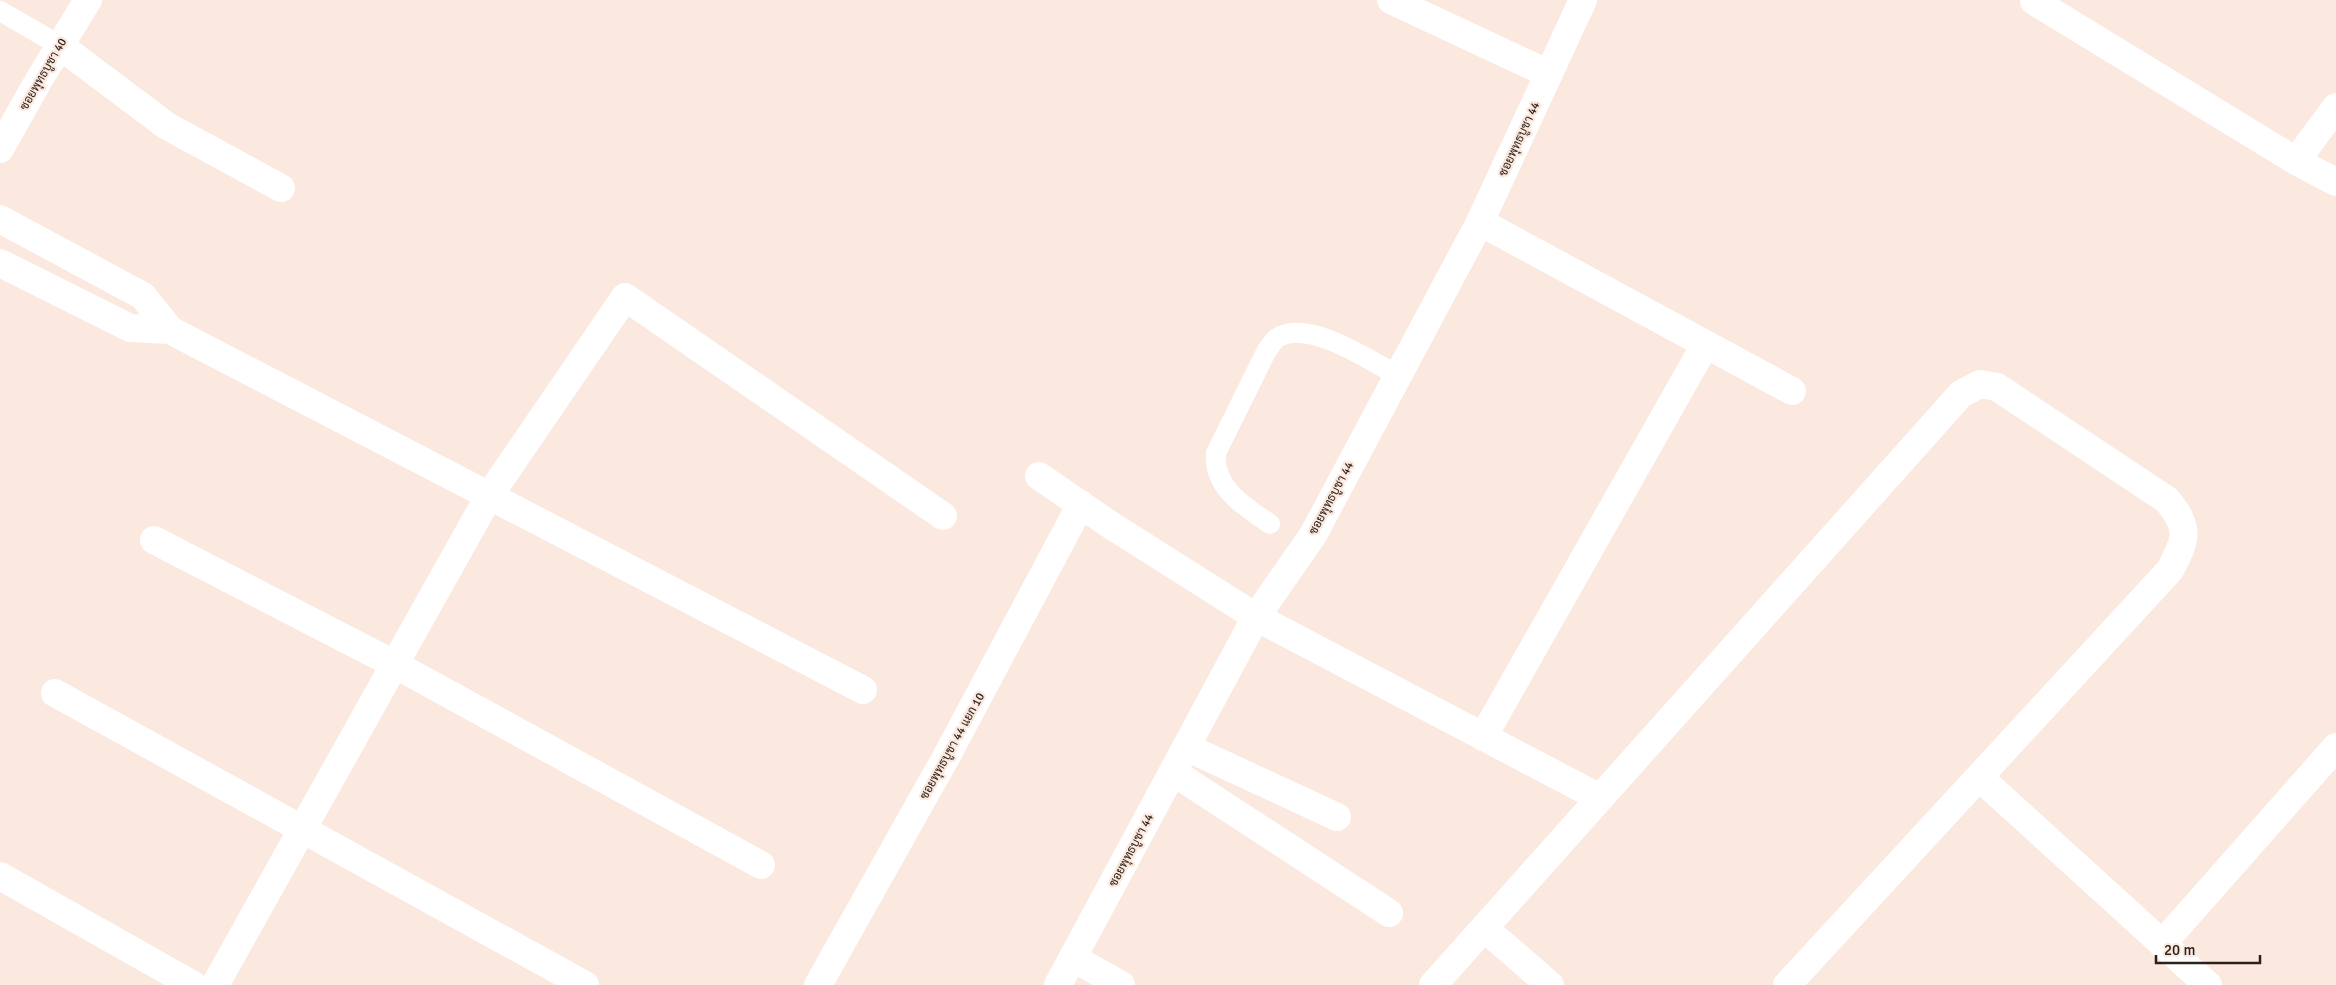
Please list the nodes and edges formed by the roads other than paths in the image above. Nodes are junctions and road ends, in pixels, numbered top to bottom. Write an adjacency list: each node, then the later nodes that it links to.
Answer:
1 (88, 0): 6 (street, ซอยพุทธบูชา 40)
2 (1391, 0): 7 (street)
3 (1583, 0): 7 (street, ซอยพุทธบูชา 44)
4 (2034, 1): 10 (street)
5 (0, 11): 6 (lane)
6 (59, 45): 9 (street, ซอยพุทธบูชา 40); 12 (street)
7 (1549, 74): 14 (street, ซอยพุทธบูชา 44)
8 (2336, 107): 10 (street)
9 (0, 149)
10 (2296, 161): 11 (street)
11 (2336, 182)
12 (281, 188)
13 (0, 219): 16 (street)
14 (1480, 222): 17 (street); 18 (street, ซอยพุทธบูชา 44)
15 (0, 263): 16 (street)
16 (170, 330): 21 (street)
17 (1705, 345): 19 (street); 30 (street)
18 (1397, 375): 24 (lane); 26 (street, ซอยพุทธบูชา 44)
19 (1792, 392)
20 (1039, 476): 22 (street)
21 (489, 496): 23 (street); 27 (street); 28 (street)
22 (1081, 504): 26 (street); 47 (street, ซอยพุทธบูชา 44 แยก 10)
23 (943, 516)
24 (1270, 524)
25 (154, 540): 27 (street)
26 (1256, 617): 30 (street); 31 (street, ซอยพุทธบูชา 44)
27 (394, 664): 37 (street); 38 (street)
28 (863, 690)
29 (55, 693): 37 (street)
30 (1483, 737): 35 (street)
31 (1186, 747): 33 (street, ซอยพุทธบูชา 44); 36 (street)
32 (2336, 747): 42 (street)
33 (1173, 772): 40 (street); 43 (street, ซอยพุทธบูชา 44)
34 (1979, 777): 35 (street); 42 (street); 52 (street)
35 (1600, 798): 41 (street)
36 (1337, 817)
37 (302, 828): 45 (street); 46 (street)
38 (761, 866)
39 (0, 876): 44 (street)
40 (1389, 913)
41 (1484, 928): 50 (street); 51 (street)
42 (2162, 944): 53 (street)
43 (1073, 958): 48 (street, ซอยพุทธบูชา 44); 49 (street)
44 (193, 985)
45 (215, 985)
46 (585, 985)
47 (818, 985)
48 (1058, 985)
49 (1122, 985)
50 (1433, 985)
51 (1550, 985)
52 (1787, 985)
53 (2208, 985)

